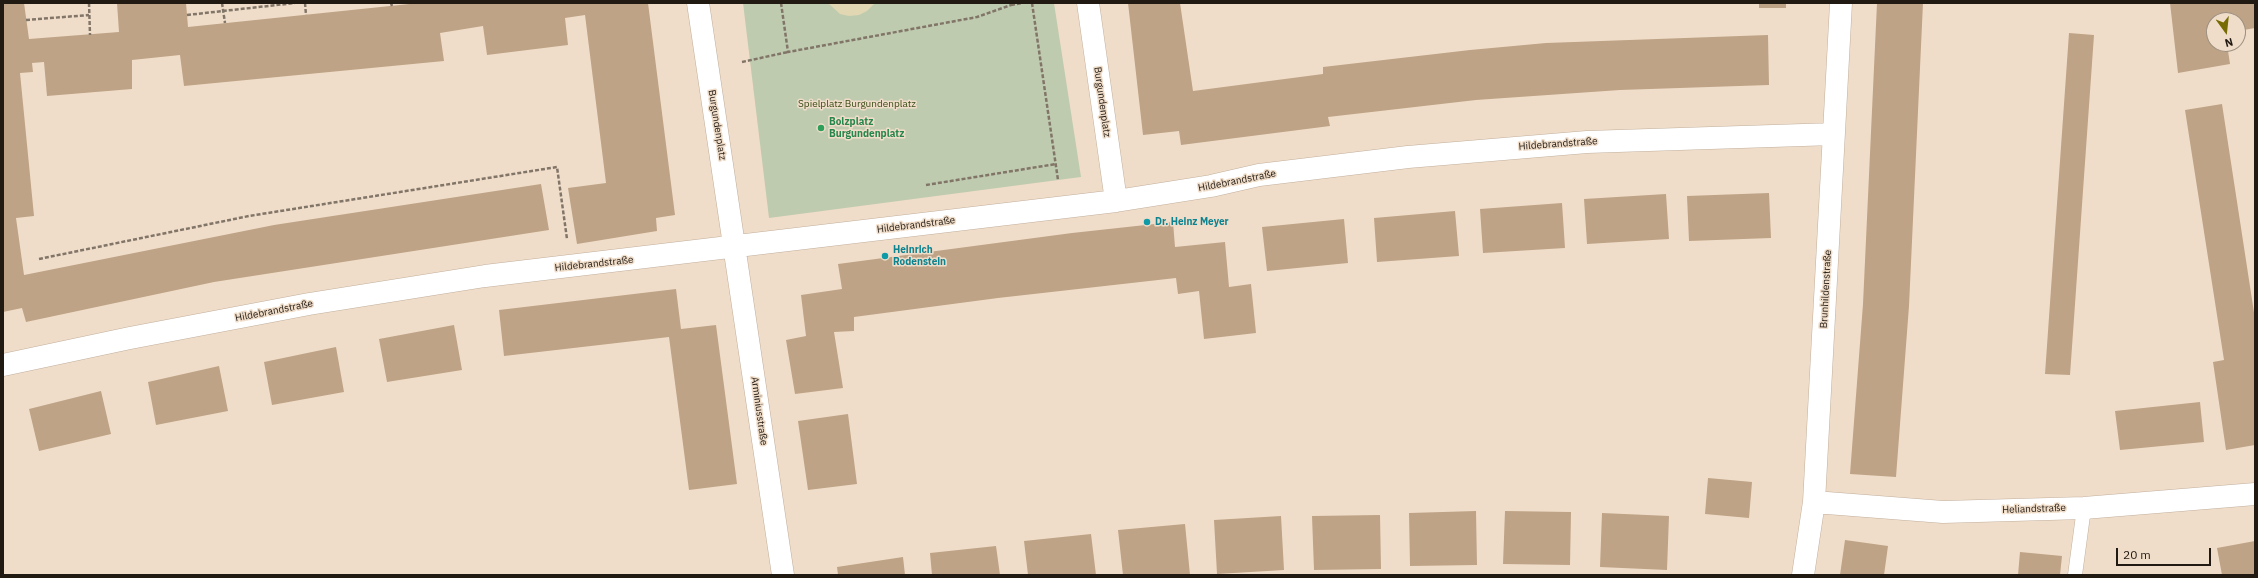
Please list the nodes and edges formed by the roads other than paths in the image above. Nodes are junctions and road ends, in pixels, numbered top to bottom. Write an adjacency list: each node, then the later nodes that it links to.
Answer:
1 (698, 3): 6 (street, Burgundenplatz)
2 (1088, 3): 5 (street, Burgundenplatz)
3 (1841, 3): 4 (street, Brunhildenstraße)
4 (1834, 134): 5 (street, Hildebrandstraße); 9 (street, Brunhildenstraße)
5 (1116, 201): 6 (street, Hildebrandstraße)
6 (736, 247): 7 (street, Hildebrandstraße); 11 (street, Arminiusstraße)
7 (3, 365)
8 (2255, 494): 10 (street, Heliandstraße)
9 (1814, 502): 10 (street, Heliandstraße); 12 (street, Brunhildenstraße)
10 (2076, 508): 13 (lane)
11 (783, 575)
12 (1803, 575)
13 (2075, 575)

